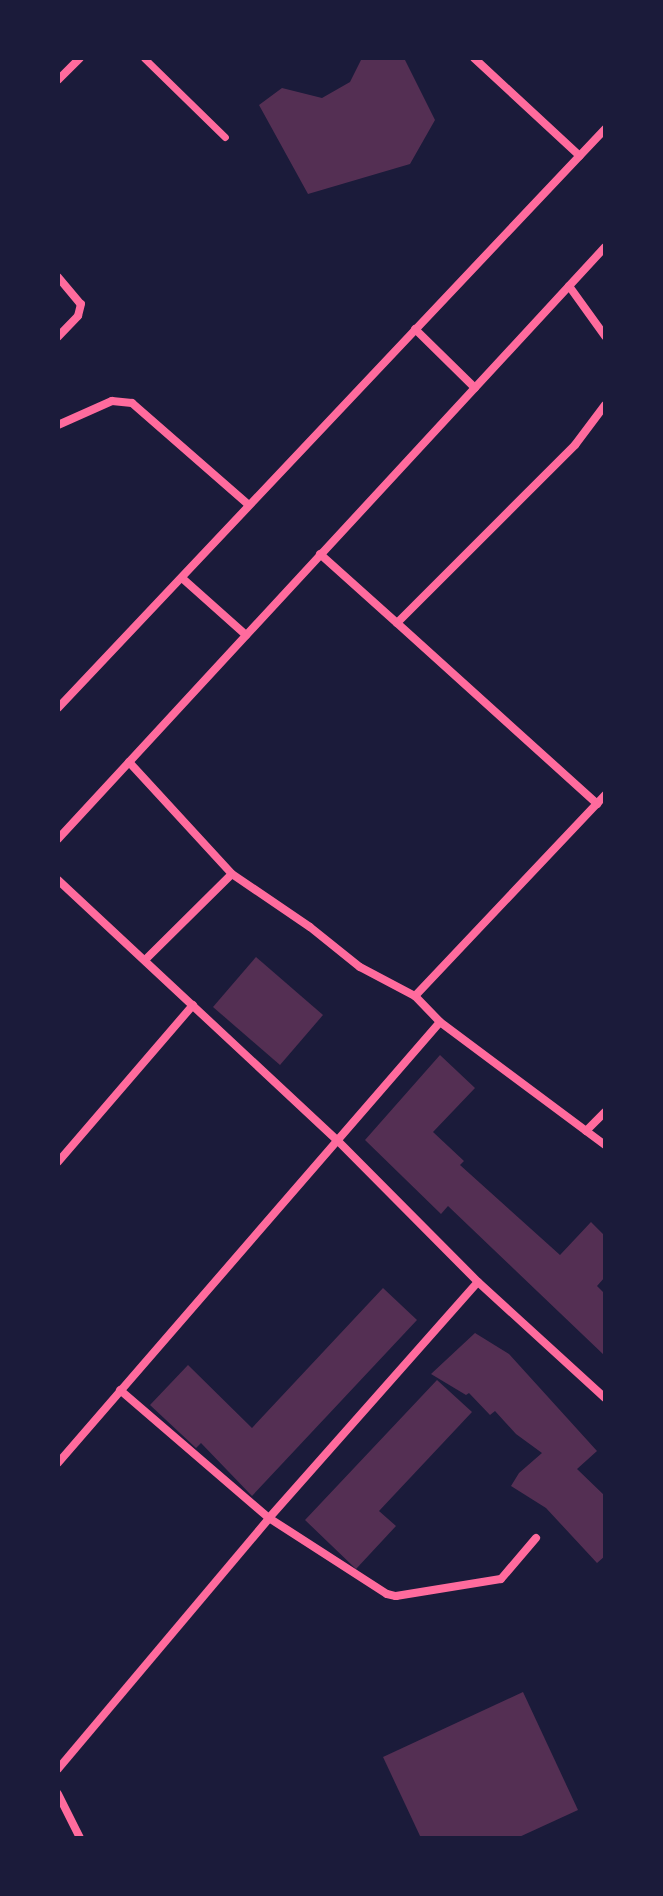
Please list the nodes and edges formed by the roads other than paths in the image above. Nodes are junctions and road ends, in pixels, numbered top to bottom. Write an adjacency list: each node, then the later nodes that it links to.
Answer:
1 (80, 58): 4 (street)
2 (144, 58): 6 (street)
3 (474, 58): 7 (street)
4 (58, 80)
5 (604, 133): 7 (street)
6 (225, 137)
7 (580, 156): 11 (street)
8 (605, 247): 10 (street)
9 (58, 277): 13 (street)
10 (569, 286): 12 (street); 14 (street)
11 (415, 329): 14 (street); 17 (street)
12 (605, 336)
13 (58, 337)
14 (475, 388): 18 (street)
15 (605, 405): 20 (street)
16 (58, 425): 17 (street)
17 (249, 505): 19 (street)
18 (320, 554): 20 (street); 21 (street)
19 (182, 578): 21 (street); 22 (street)
20 (397, 623): 25 (street)
21 (246, 635): 23 (street)
22 (58, 708)
23 (129, 762): 26 (street); 27 (street)
24 (605, 795): 25 (street)
25 (597, 804): 30 (street)
26 (58, 839)
27 (232, 874): 29 (street); 30 (street)
28 (58, 880): 29 (street)
29 (145, 960): 31 (street)
30 (415, 996): 32 (street)
31 (193, 1005): 35 (street); 37 (street)
32 (440, 1022): 34 (street); 35 (street)
33 (605, 1112): 34 (street)
34 (586, 1131): 36 (street)
35 (338, 1141): 38 (street); 39 (street)
36 (605, 1145)
37 (58, 1162)
38 (478, 1282): 40 (street); 42 (street)
39 (120, 1390): 41 (street); 42 (street)
40 (605, 1398)
41 (58, 1463)
42 (269, 1518): 43 (street); 44 (street)
43 (536, 1538)
44 (58, 1769)
45 (58, 1794): 46 (street)
46 (80, 1838)

